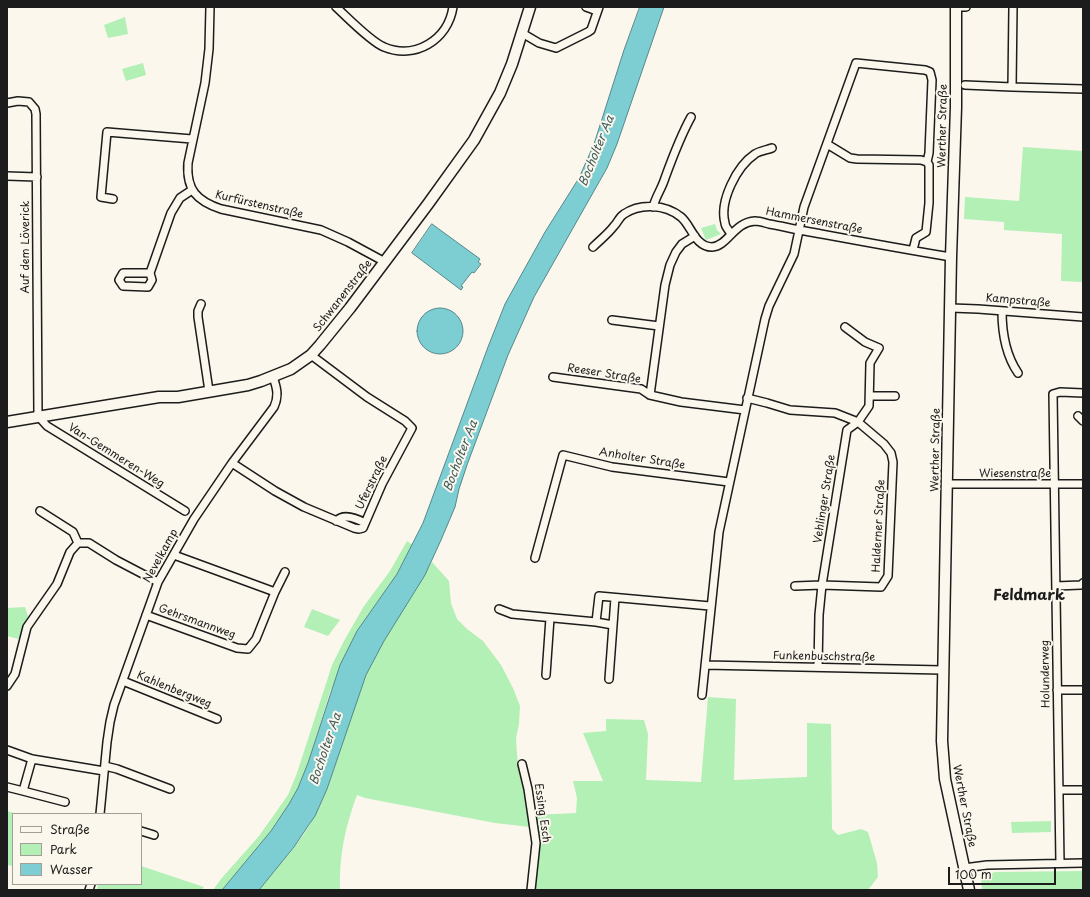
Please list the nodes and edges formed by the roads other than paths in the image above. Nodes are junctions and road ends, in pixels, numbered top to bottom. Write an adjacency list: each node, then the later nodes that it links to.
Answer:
1 (210, 7): 16 (street)
2 (336, 7): 3 (street)
3 (453, 7)
4 (530, 7): 10 (main road, Schwanenstraße)
5 (586, 7): 9 (street)
6 (956, 7): 7 (street); 30 (main road, Werther Straße)
7 (966, 7)
8 (1013, 7): 12 (street)
9 (598, 9): 10 (street)
10 (522, 33): 31 (main road, Schwanenstraße)
11 (965, 85): 12 (street)
12 (1012, 87): 13 (street)
13 (1083, 89)
14 (7, 103): 21 (street, Auf dem Löverick)
15 (691, 117): 24 (street)
16 (192, 139): 22 (street); 23 (street)
17 (827, 144): 19 (street); 19 (street); 25 (street)
18 (772, 148): 26 (street)
19 (927, 162): 29 (street)
20 (7, 176): 21 (street)
21 (36, 177): 51 (street, Auf dem Löverick)
22 (192, 190): 31 (street, Kurfürstenstraße); 32 (street)
23 (113, 199)
24 (653, 206): 27 (street, Hammersenstraße); 28 (street, Hammersenstraße)
25 (798, 230): 26 (street, Hammersenstraße); 29 (street, Hammersenstraße); 49 (street)
26 (730, 234): 27 (street, Hammersenstraße)
27 (695, 236): 38 (street, Reeser Straße)
28 (593, 247)
29 (913, 250): 30 (street, Hammersenstraße)
30 (951, 257): 34 (main road, Werther Straße)
31 (385, 262): 40 (main road, Schwanenstraße)
32 (150, 273)
33 (201, 304): 44 (street)
34 (951, 308): 35 (street, Kampstraße); 56 (main road, Werther Straße)
35 (1002, 311): 36 (street, Kampstraße); 41 (street)
36 (1083, 317)
37 (612, 320): 38 (street)
38 (659, 326): 46 (street, Reeser Straße)
39 (845, 327): 47 (street, Vehlinger Straße)
40 (310, 355): 42 (main road, Schwanenstraße); 54 (street, Uferstraße)
41 (1018, 373)
42 (273, 377): 44 (main road, Schwanenstraße); 54 (street, Nevelkamp)
43 (553, 377): 46 (street, Reeser Straße)
44 (209, 391): 51 (main road, Schwanenstraße)
45 (1083, 393): 57 (street, Holunderweg)
46 (650, 395): 50 (street, Reeser Straße)
47 (870, 396): 48 (street); 53 (street, Vehlinger Straße)
48 (895, 396)
49 (748, 398): 50 (street); 53 (street)
50 (745, 410): 55 (street)
51 (38, 416): 52 (main road, Schwanenstraße); 59 (street, Van-Gemmeren-Weg)
52 (7, 422)
53 (858, 422): 67 (street, Vehlinger Straße); 67 (street, Halderner Straße)
54 (232, 463): 62 (street, Nevelkamp)
55 (729, 482): 63 (street, Anholter Straße); 72 (street)
56 (947, 484): 57 (street, Wiesenstraße); 80 (main road, Werther Straße)
57 (1055, 484): 58 (street, Wiesenstraße); 69 (street, Holunderweg)
58 (1083, 484)
59 (185, 511)
60 (40, 512): 61 (street)
61 (78, 543): 65 (street); 84 (street)
62 (174, 555): 65 (street, Nevelkamp); 70 (street)
63 (535, 558)
64 (285, 572): 70 (street, Gehrsmannweg)
65 (158, 582): 74 (street, Nevelkamp)
66 (1083, 584): 69 (street)
67 (822, 585): 68 (street); 79 (street, Vehlinger Straße)
68 (795, 586)
69 (1056, 586): 85 (street, Holunderweg)
70 (275, 592): 74 (street, Gehrsmannweg)
71 (615, 598): 72 (street); 76 (street); 77 (street)
72 (710, 606): 78 (street)
73 (499, 609): 75 (street)
74 (146, 615): 83 (street, Nevelkamp)
75 (550, 618): 76 (street); 81 (street)
76 (596, 622): 77 (street)
77 (613, 625): 82 (street)
78 (704, 665): 79 (street, Funkenbuschstraße); 87 (street)
79 (818, 668): 80 (street, Funkenbuschstraße)
80 (942, 670): 104 (main road, Werther Straße)
81 (546, 675)
82 (609, 679)
83 (124, 681): 88 (street, Kahlenbergweg); 92 (street, Nevelkamp)
84 (7, 686)
85 (1057, 690): 86 (street); 95 (street, Holunderweg)
86 (1083, 690)
87 (702, 695)
88 (217, 719)
89 (7, 750): 90 (street)
90 (32, 760): 92 (street); 97 (street)
91 (522, 764): 105 (street, Essing Esch)
92 (104, 769): 94 (street); 99 (street, Nevelkamp)
93 (7, 787): 97 (street)
94 (170, 789)
95 (1059, 790): 96 (street); 102 (street, Holunderweg)
96 (1083, 790)
97 (23, 791): 98 (street)
98 (65, 802)
99 (100, 813)
100 (142, 831): 101 (street)
101 (154, 836)
102 (1060, 863): 103 (street); 104 (street)
103 (1083, 863)
104 (964, 868): 106 (main road, Werther Straße)
105 (531, 890)
106 (969, 890)

